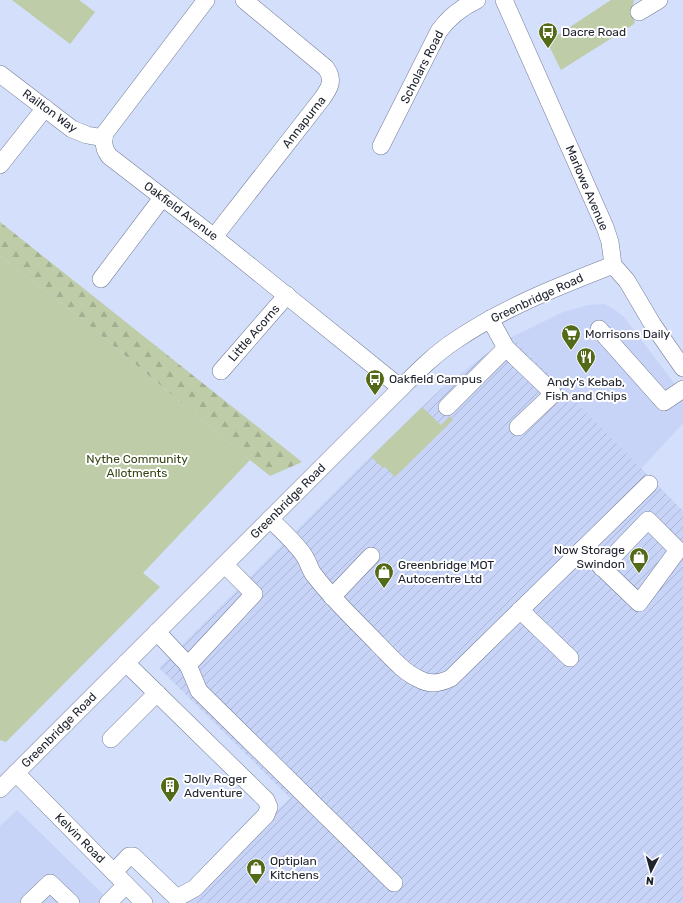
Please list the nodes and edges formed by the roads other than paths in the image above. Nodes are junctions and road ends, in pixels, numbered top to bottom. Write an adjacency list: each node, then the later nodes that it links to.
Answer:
1 (206, 0): 7 (street)
2 (244, 0): 11 (street, Annapurna)
3 (477, 0): 8 (street, Scholars Road)
4 (504, 0): 12 (street, Marlowe Avenue)
5 (0, 74): 6 (street, Railton Way)
6 (45, 108): 7 (street, Railton Way); 9 (street)
7 (104, 138): 10 (street, Oakfield Avenue)
8 (381, 146)
9 (0, 165)
10 (162, 198): 11 (street, Oakfield Avenue); 13 (street)
11 (214, 237): 14 (street, Oakfield Avenue)
12 (613, 265): 15 (street, Greenbridge Road); 18 (street)
13 (101, 279)
14 (287, 296): 19 (street, Little Acorns); 20 (street, Oakfield Avenue)
15 (490, 320): 17 (street); 20 (street, Greenbridge Road)
16 (599, 329): 21 (street)
17 (506, 348): 22 (street); 23 (street)
18 (681, 360)
19 (222, 371)
20 (401, 388): 25 (street, Greenbridge Road)
21 (683, 389)
22 (447, 407)
23 (518, 427)
24 (649, 484): 26 (street)
25 (270, 519): 28 (street, Greenbridge Road); 30 (street)
26 (583, 548): 29 (street); 31 (street)
27 (371, 556): 30 (street)
28 (225, 565): 32 (street, Greenbridge Road); 35 (street)
29 (602, 568): 29 (street)
30 (332, 597): 31 (street)
31 (520, 610): 33 (street)
32 (157, 632): 34 (street, Greenbridge Road); 35 (street)
33 (570, 658)
34 (126, 663): 36 (street); 38 (street, Greenbridge Road)
35 (188, 665): 41 (street)
36 (157, 694): 37 (street); 43 (street)
37 (111, 738)
38 (16, 773): 39 (street, Greenbridge Road); 40 (street, Kelvin Road)
39 (0, 789)
40 (114, 872): 42 (street, Kelvin Road); 43 (street)
41 (394, 883)
42 (126, 885): 46 (street); 47 (street, Kelvin Road)
43 (174, 900)
44 (29, 903): 45 (street)
45 (71, 903)
46 (108, 903)
47 (144, 903)

